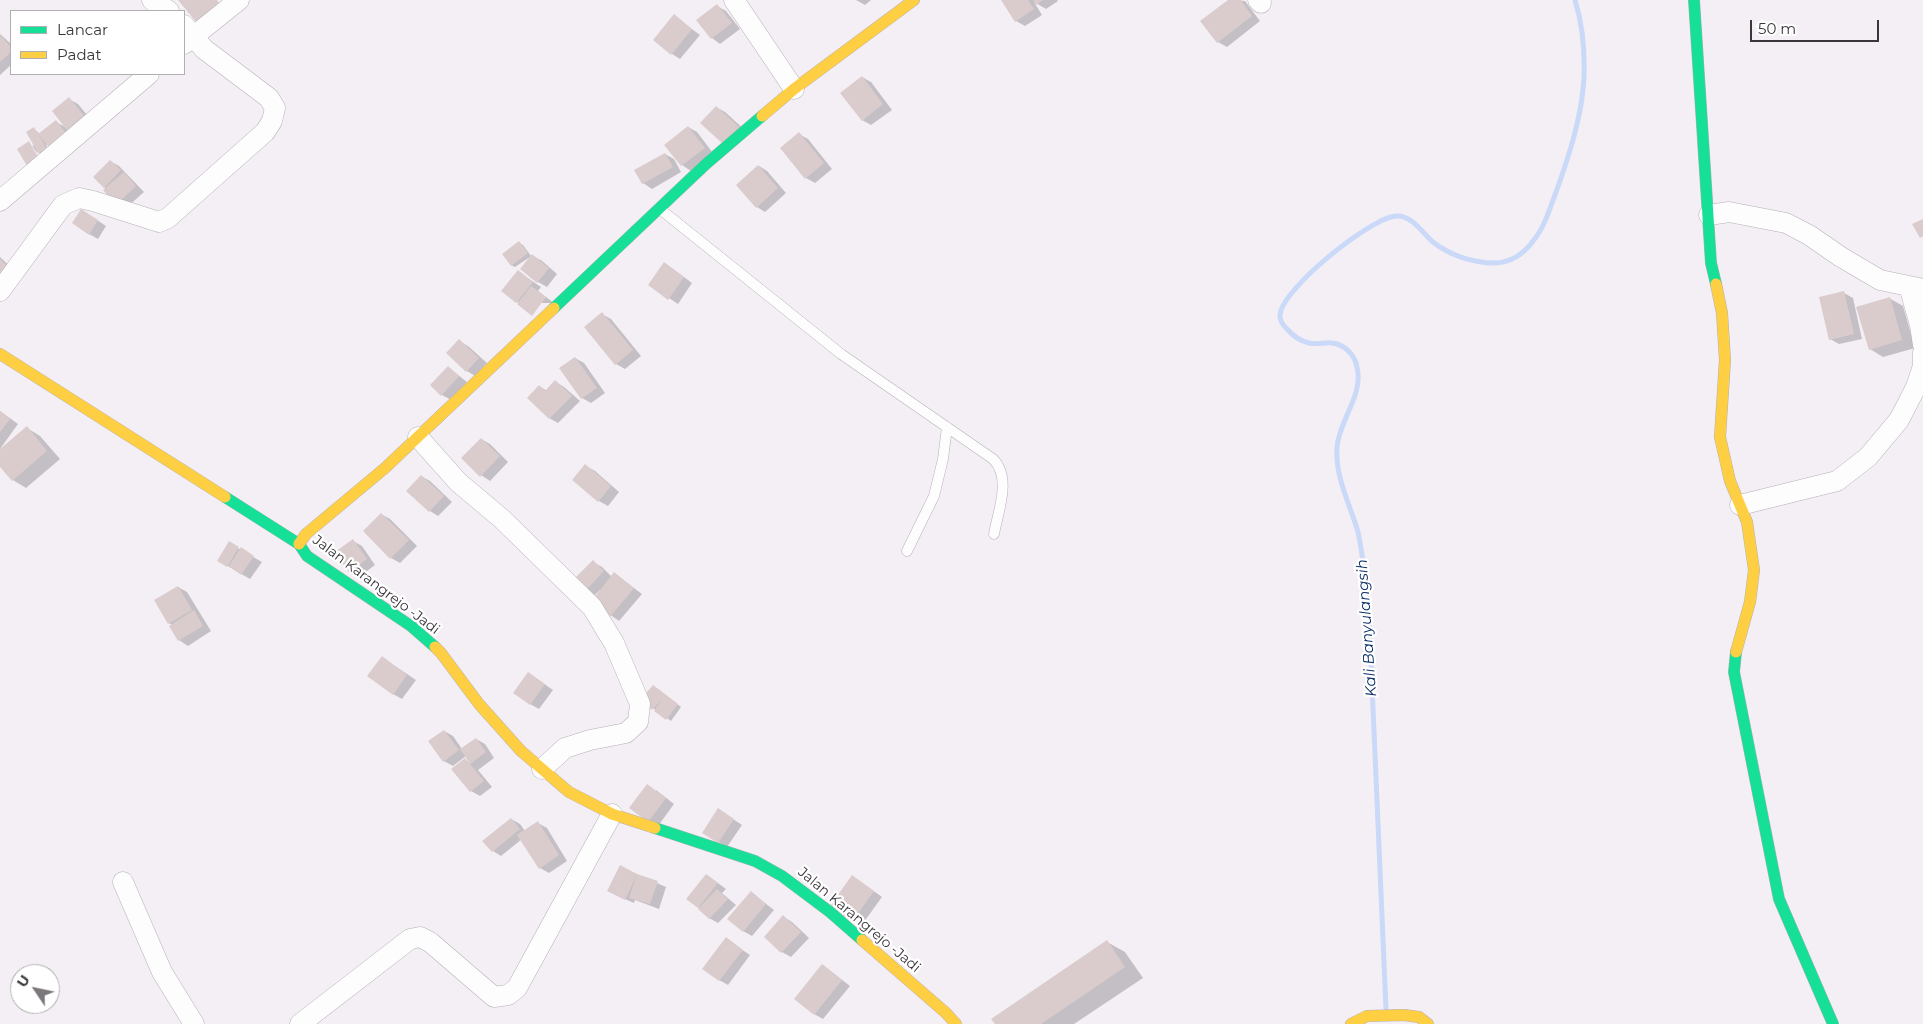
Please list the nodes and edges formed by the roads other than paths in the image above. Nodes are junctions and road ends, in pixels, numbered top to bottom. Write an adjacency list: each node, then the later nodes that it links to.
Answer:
1 (152, 0): 6 (street)
2 (239, 0): 7 (street)
3 (734, 0): 9 (street)
4 (914, 0): 9 (street)
5 (1694, 0): 12 (street)
6 (167, 10)
7 (187, 35): 14 (street)
8 (148, 75): 10 (street)
9 (794, 89): 11 (street)
10 (0, 200)
11 (659, 209): 18 (lane); 19 (street)
12 (1709, 216): 13 (street); 20 (street)
13 (1916, 288): 15 (street)
14 (0, 291)
15 (1923, 345)
16 (1923, 352): 20 (street)
17 (0, 354): 22 (street, Jalan Karangrejo -Jadi)
18 (947, 427): 21 (lane); 23 (lane)
19 (418, 437): 22 (street); 24 (street)
20 (1740, 504): 32 (street)
21 (994, 534)
22 (298, 544): 24 (street, Jalan Karangrejo -Jadi)
23 (908, 551)
24 (542, 769): 25 (street, Jalan Karangrejo -Jadi)
25 (612, 814): 28 (street); 29 (street, Jalan Karangrejo -Jadi)
26 (123, 882): 27 (street)
27 (194, 1024)
28 (300, 1024)
29 (956, 1024)
30 (1351, 1024): 31 (street)
31 (1428, 1024)
32 (1833, 1024)

